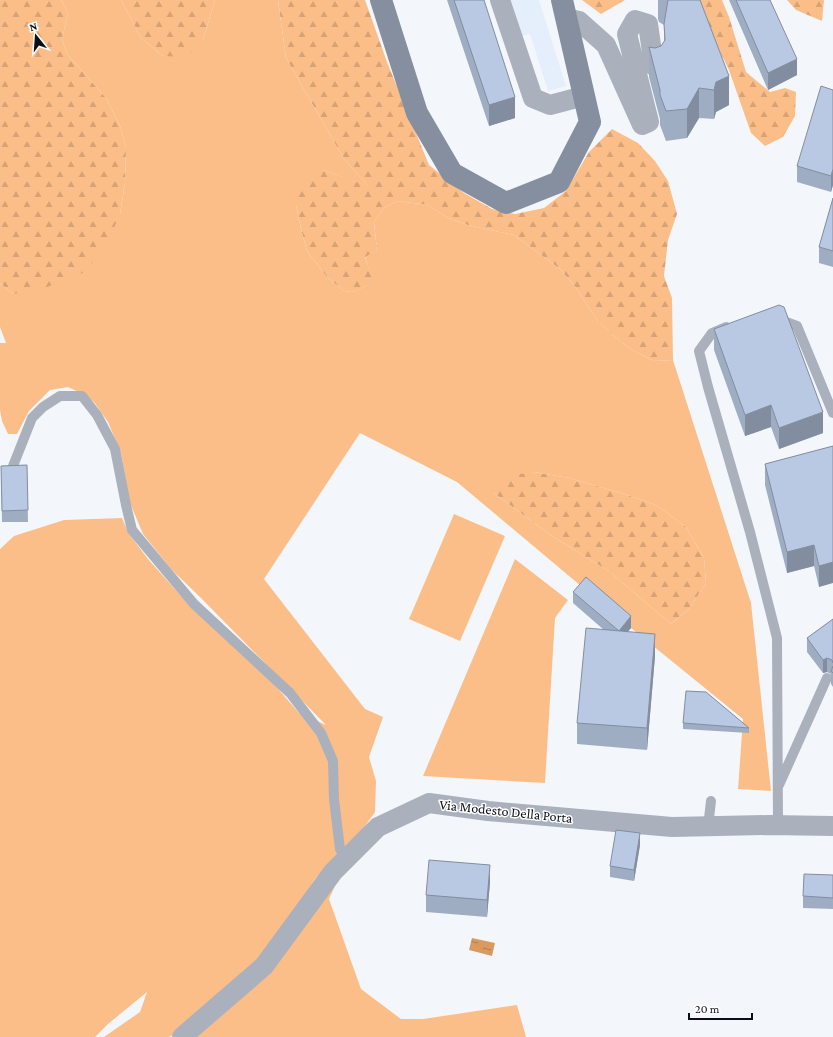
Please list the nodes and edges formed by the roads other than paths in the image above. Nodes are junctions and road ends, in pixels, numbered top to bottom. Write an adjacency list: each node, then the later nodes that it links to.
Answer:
1 (381, 0): 5 (main road)
2 (500, 0): 5 (street)
3 (564, 9): 4 (street); 5 (main road)
4 (654, 66)
5 (584, 96)
6 (772, 316): 8 (lane)
7 (734, 324): 11 (lane)
8 (833, 413)
9 (13, 466): 16 (lane)
10 (827, 678): 11 (lane)
11 (778, 788): 13 (lane)
12 (711, 801): 15 (lane)
13 (778, 825): 14 (street, Via Modesto Della Porta); 15 (street, Via Modesto Della Porta)
14 (833, 826)
15 (708, 827): 16 (street, Via Modesto Della Porta)
16 (346, 859): 17 (street, Via Modesto Della Porta)
17 (182, 1037)

